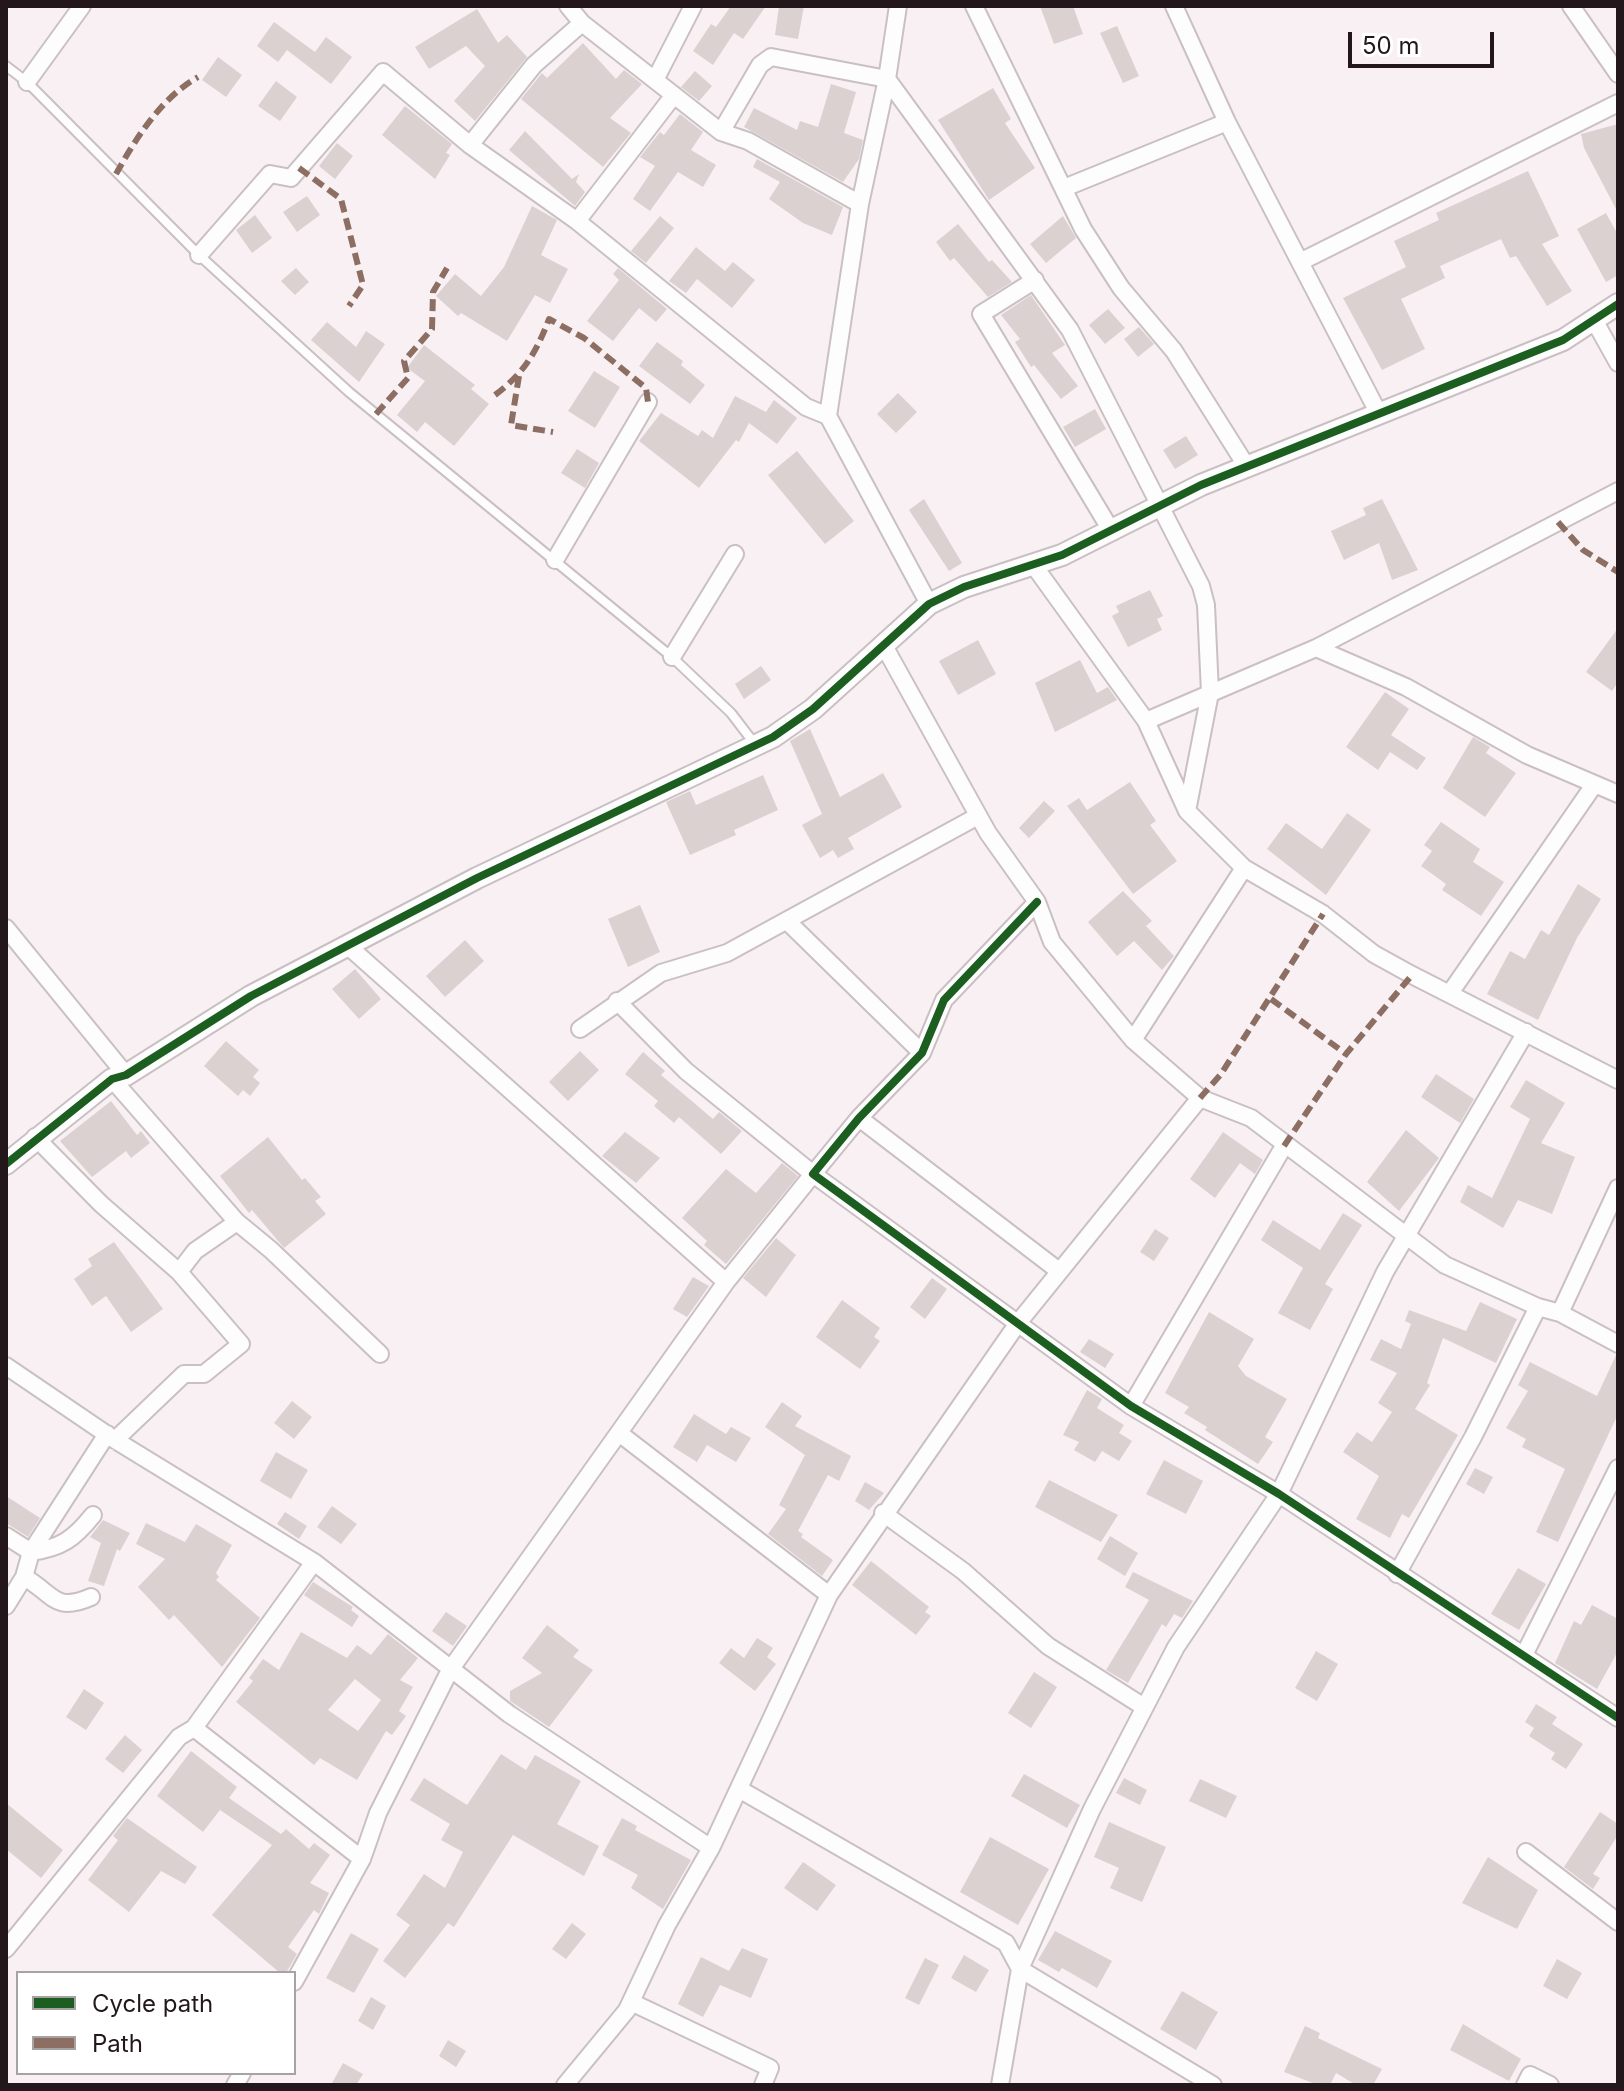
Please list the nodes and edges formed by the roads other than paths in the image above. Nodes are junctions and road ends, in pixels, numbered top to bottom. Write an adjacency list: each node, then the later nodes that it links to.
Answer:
1 (82, 6): 13 (street)
2 (568, 6): 8 (street)
3 (693, 6): 11 (street)
4 (898, 6): 12 (street)
5 (974, 6): 19 (street)
6 (1174, 6): 16 (street)
7 (1571, 6): 10 (street)
8 (582, 23): 11 (street); 18 (street)
9 (6, 66): 13 (lane)
10 (1618, 74)
11 (656, 78): 14 (street)
12 (887, 79): 17 (street); 20 (street); 24 (street)
13 (27, 82): 22 (lane)
14 (674, 95): 17 (street); 21 (street)
15 (1618, 103): 23 (street)
16 (1227, 122): 19 (street); 23 (street)
17 (721, 132): 20 (street)
18 (470, 145): 21 (street); 22 (street)
19 (1064, 188): 31 (street)
20 (860, 204): 30 (street)
21 (577, 221): 30 (street)
22 (199, 255): 36 (lane)
23 (1300, 262): 29 (street)
24 (1035, 280): 33 (street); 34 (street)
25 (1618, 304): 26 (street)
26 (1594, 320): 27 (street); 29 (street)
27 (1618, 363)
28 (648, 402): 36 (street)
29 (1379, 414): 31 (street)
30 (828, 416): 38 (street)
31 (1247, 467): 33 (street)
32 (1618, 491): 40 (street)
33 (1163, 506): 34 (street); 42 (street)
34 (1112, 532): 37 (street)
35 (735, 554): 41 (street)
36 (555, 560): 41 (lane)
37 (1032, 563): 38 (street); 45 (street)
38 (929, 604): 39 (street)
39 (883, 644): 46 (street); 50 (street)
40 (1316, 648): 43 (street); 47 (street)
41 (672, 657): 46 (lane)
42 (1208, 665): 43 (street); 44 (street)
43 (1241, 680): 44 (street)
44 (1210, 693): 45 (street); 49 (street)
45 (1146, 721): 49 (street)
46 (756, 745): 55 (street)
47 (1594, 785): 48 (street); 56 (street)
48 (1618, 794)
49 (1187, 811): 51 (street)
50 (978, 816): 52 (street); 53 (street)
51 (1244, 868): 56 (street); 60 (street)
52 (1037, 902): 60 (street); 61 (street)
53 (787, 921): 57 (street); 61 (street)
54 (6, 928): 62 (street)
55 (348, 946): 62 (street); 75 (street)
56 (1450, 993): 59 (street)
57 (617, 1001): 58 (street); 69 (street)
58 (580, 1029)
59 (1526, 1032): 63 (street); 72 (street)
60 (1133, 1040): 64 (street)
61 (922, 1053): 65 (street)
62 (119, 1077): 66 (street); 71 (street)
63 (1618, 1080)
64 (1200, 1098): 67 (street); 73 (street)
65 (859, 1118): 69 (street); 73 (street)
66 (35, 1137): 68 (street); 74 (street)
67 (1284, 1146): 72 (street); 82 (street)
68 (6, 1164)
69 (813, 1174): 75 (street); 78 (street)
70 (1618, 1188): 77 (street)
71 (237, 1222): 74 (street); 80 (street)
72 (1405, 1237): 76 (street); 86 (street)
73 (1059, 1271): 78 (street)
74 (179, 1272): 84 (street)
75 (726, 1282): 83 (street)
76 (1538, 1307): 77 (street); 92 (street)
77 (1560, 1313): 79 (street)
78 (1018, 1323): 82 (street); 87 (street)
79 (1618, 1344)
80 (380, 1354)
81 (6, 1366): 84 (street)
82 (1131, 1406): 86 (street)
83 (619, 1433): 94 (street); 98 (street)
84 (111, 1437): 90 (street); 91 (street)
85 (1618, 1468): 97 (street)
86 (1279, 1494): 92 (street); 99 (street)
87 (883, 1513): 94 (street); 99 (street)
88 (93, 1515): 90 (street)
89 (6, 1536): 90 (street)
90 (31, 1552): 93 (street)
91 (314, 1562): 98 (street); 101 (street)
92 (1397, 1574): 97 (street)
93 (24, 1577): 95 (street); 96 (street)
94 (829, 1595): 102 (street)
95 (91, 1597)
96 (6, 1606)
97 (1524, 1655): 100 (street)
98 (450, 1670): 103 (street); 105 (street)
99 (1144, 1707): 108 (street)
100 (1618, 1718)
101 (194, 1728): 105 (street); 107 (street)
102 (739, 1789): 103 (street); 108 (street)
103 (711, 1848): 110 (street)
104 (1526, 1852): 106 (street)
105 (362, 1859): 109 (street)
106 (1618, 1922)
107 (6, 1949)
108 (1020, 1969): 113 (street); 114 (street)
109 (296, 1978)
110 (631, 2002): 111 (street); 112 (street)
111 (565, 2085)
112 (763, 2085)
113 (1000, 2085)
114 (1213, 2085)
115 (1525, 2085): 116 (street)
116 (1550, 2085)

